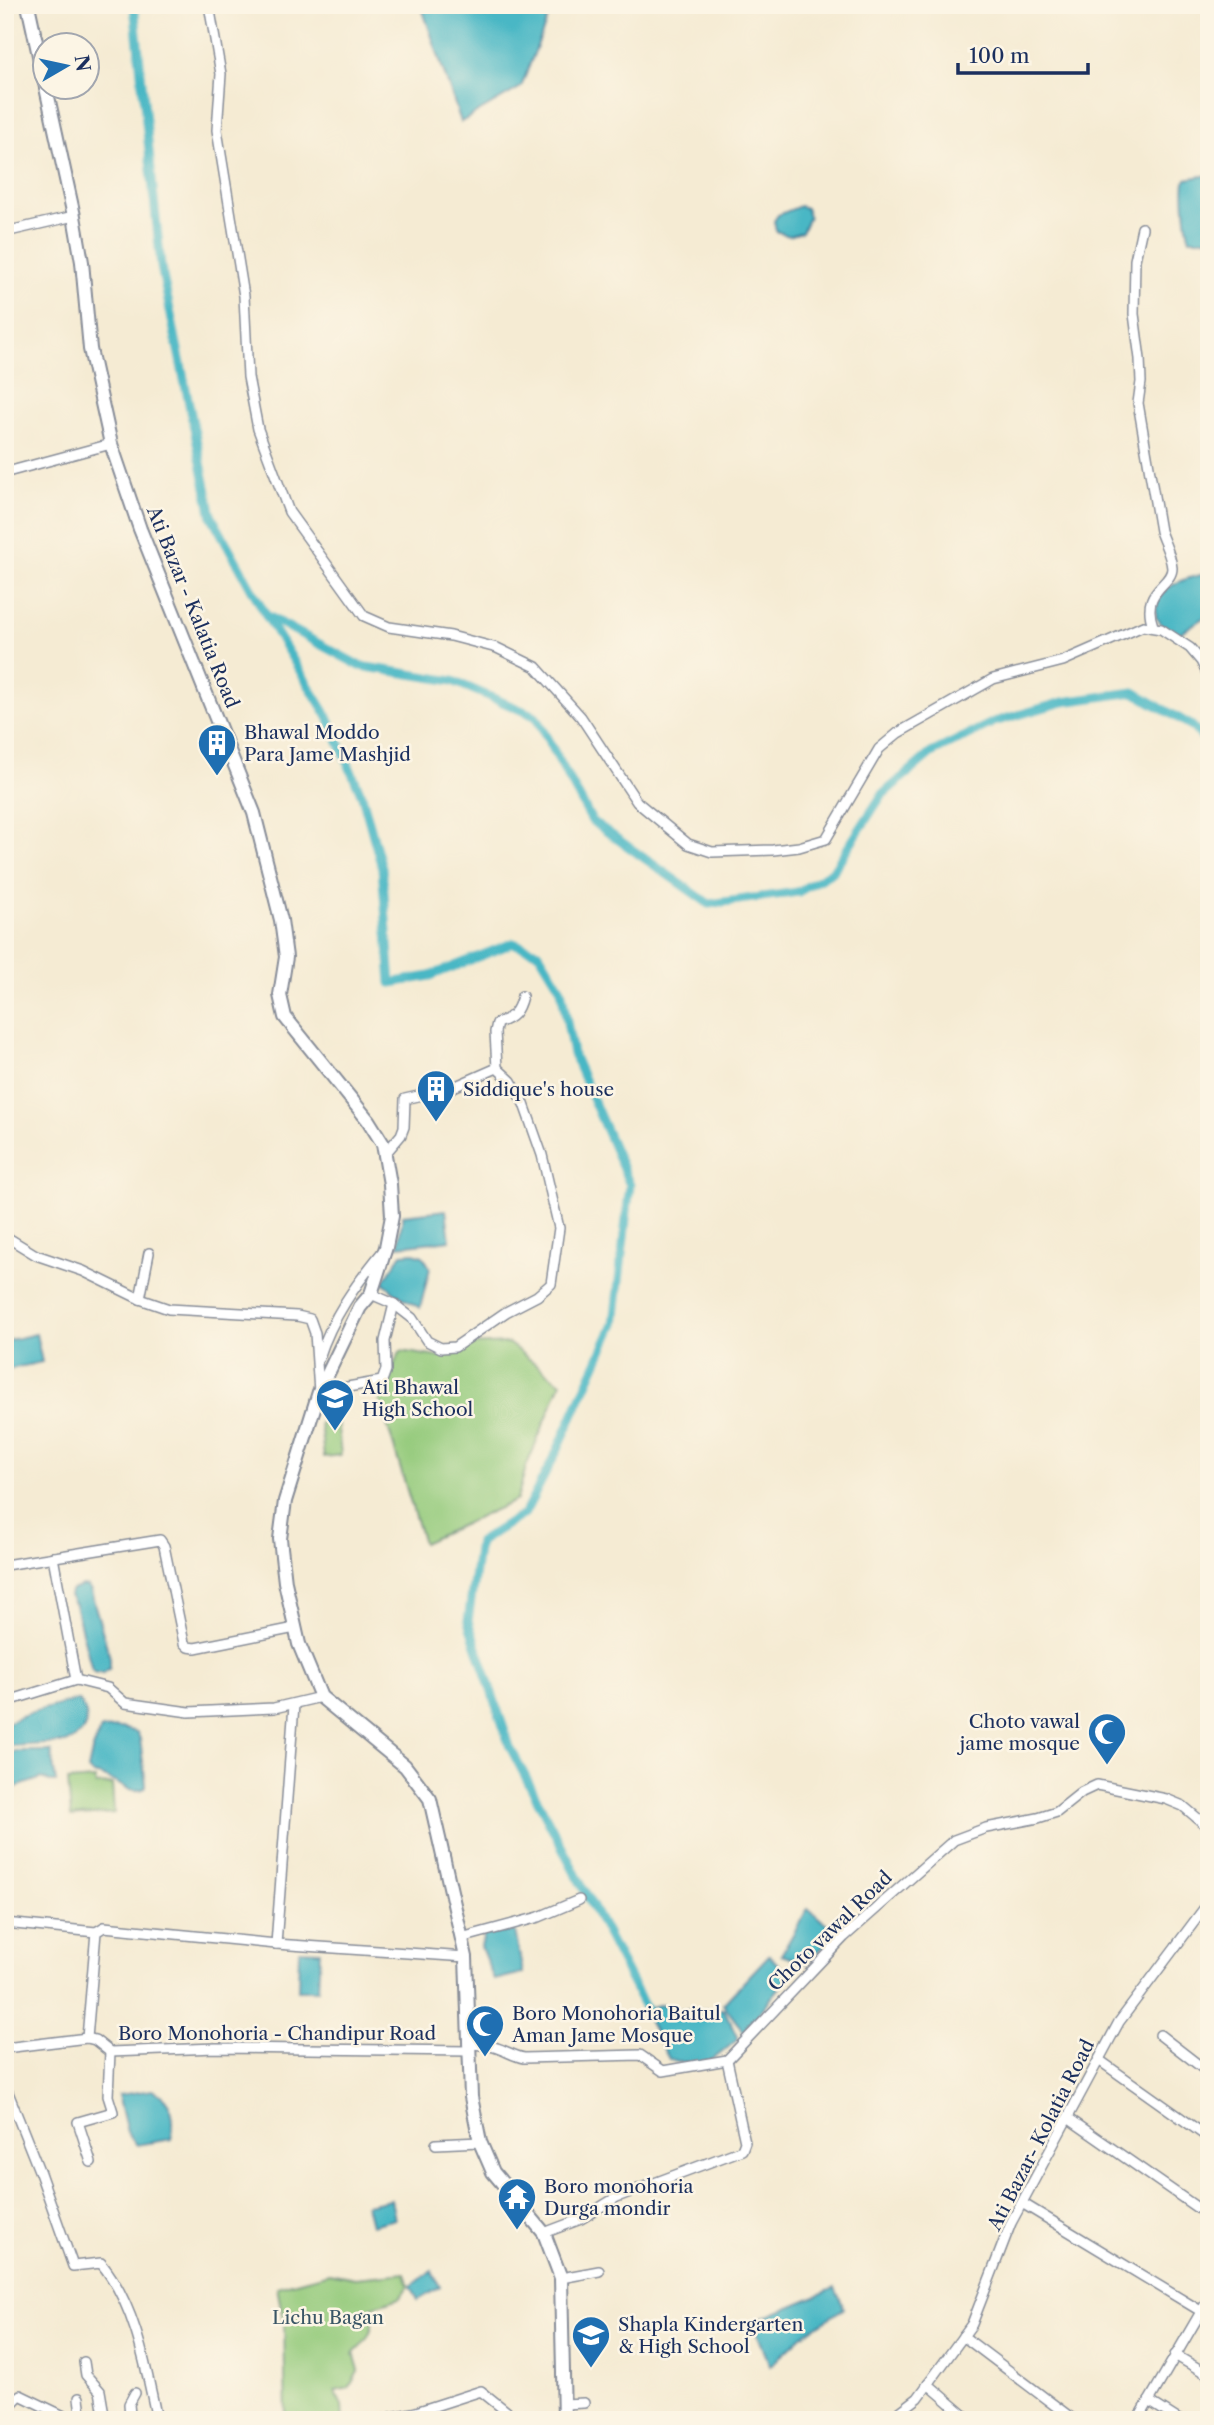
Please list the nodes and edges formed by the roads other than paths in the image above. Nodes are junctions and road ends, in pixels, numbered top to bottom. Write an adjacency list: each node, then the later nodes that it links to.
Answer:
1 (28, 5): 3 (main road, Ati Bazar - Kalatia Road)
2 (209, 5): 8 (street)
3 (74, 216): 5 (street); 6 (main road, Ati Bazar - Kalatia Road)
4 (1142, 228): 8 (street)
5 (5, 232)
6 (111, 444): 7 (street); 12 (main road, Ati Bazar - Kalatia Road)
7 (11, 471)
8 (1153, 626): 9 (street)
9 (1209, 677)
10 (522, 996): 11 (street)
11 (498, 1068): 12 (street); 18 (street)
12 (384, 1155): 14 (main road, Ati Bazar - Kalatia Road)
13 (5, 1236): 17 (street)
14 (386, 1247): 16 (main road, Ati Bazar - Kalatia Road); 19 (street)
15 (149, 1253): 17 (street)
16 (371, 1294): 18 (street); 20 (main road, Ati Bazar - Kalatia Road)
17 (139, 1299): 19 (street)
18 (394, 1304): 20 (street)
19 (317, 1362): 20 (street)
20 (319, 1392): 23 (main road)
21 (53, 1557): 22 (street); 23 (street); 24 (street)
22 (5, 1565)
23 (295, 1628): 25 (main road)
24 (76, 1680): 26 (street); 27 (street)
25 (321, 1697): 27 (street); 33 (main road)
26 (5, 1702)
27 (294, 1705): 34 (street)
28 (1209, 1828): 41 (street, Choto vawal Road)
29 (579, 1900): 33 (street)
30 (1207, 1907): 42 (street, Ati Bazar- Kolatia Road)
31 (5, 1923): 32 (street)
32 (96, 1932): 34 (street); 37 (street)
33 (461, 1938): 35 (main road)
34 (276, 1944): 35 (street)
35 (466, 1957): 39 (main road)
36 (1160, 2035): 43 (street)
37 (86, 2038): 38 (street); 40 (street, Boro Monohoria - Chandipur Road)
38 (5, 2048)
39 (469, 2048): 40 (street, Boro Monohoria - Chandipur Road); 41 (street); 47 (main road)
40 (110, 2052): 49 (street)
41 (727, 2060): 52 (street)
42 (1099, 2060): 45 (street, Ati Bazar- Kolatia Road); 46 (street)
43 (1209, 2073)
44 (5, 2085): 72 (street)
45 (1068, 2118): 50 (street, Ati Bazar- Kolatia Road); 51 (street)
46 (1209, 2138)
47 (480, 2142): 48 (street); 52 (main road)
48 (436, 2144)
49 (91, 2162)
50 (1022, 2203): 56 (street); 57 (street, Ati Bazar- Kolatia Road)
51 (1209, 2216)
52 (544, 2234): 54 (main road)
53 (599, 2271): 54 (street)
54 (561, 2278): 66 (main road)
55 (1209, 2298): 56 (street)
56 (1205, 2314): 58 (street)
57 (964, 2336): 61 (street, Ati Bazar- Kolatia Road); 78 (street)
58 (1175, 2355): 60 (street); 64 (street)
59 (84, 2362): 70 (street)
60 (1209, 2375)
61 (928, 2384): 76 (street, Ati Bazar- Kolatia Road); 77 (street)
62 (135, 2393): 71 (street)
63 (79, 2398): 69 (street)
64 (1149, 2402): 79 (street); 80 (street)
65 (584, 2403): 66 (street)
66 (564, 2404): 75 (main road)
67 (5, 2410): 68 (street)
68 (72, 2420)
69 (82, 2420)
70 (105, 2420)
71 (128, 2420)
72 (157, 2420)
73 (377, 2420): 74 (street)
74 (517, 2420)
75 (564, 2420)
76 (889, 2420)
77 (970, 2420)
78 (1074, 2420)
79 (1139, 2420)
80 (1180, 2420)

